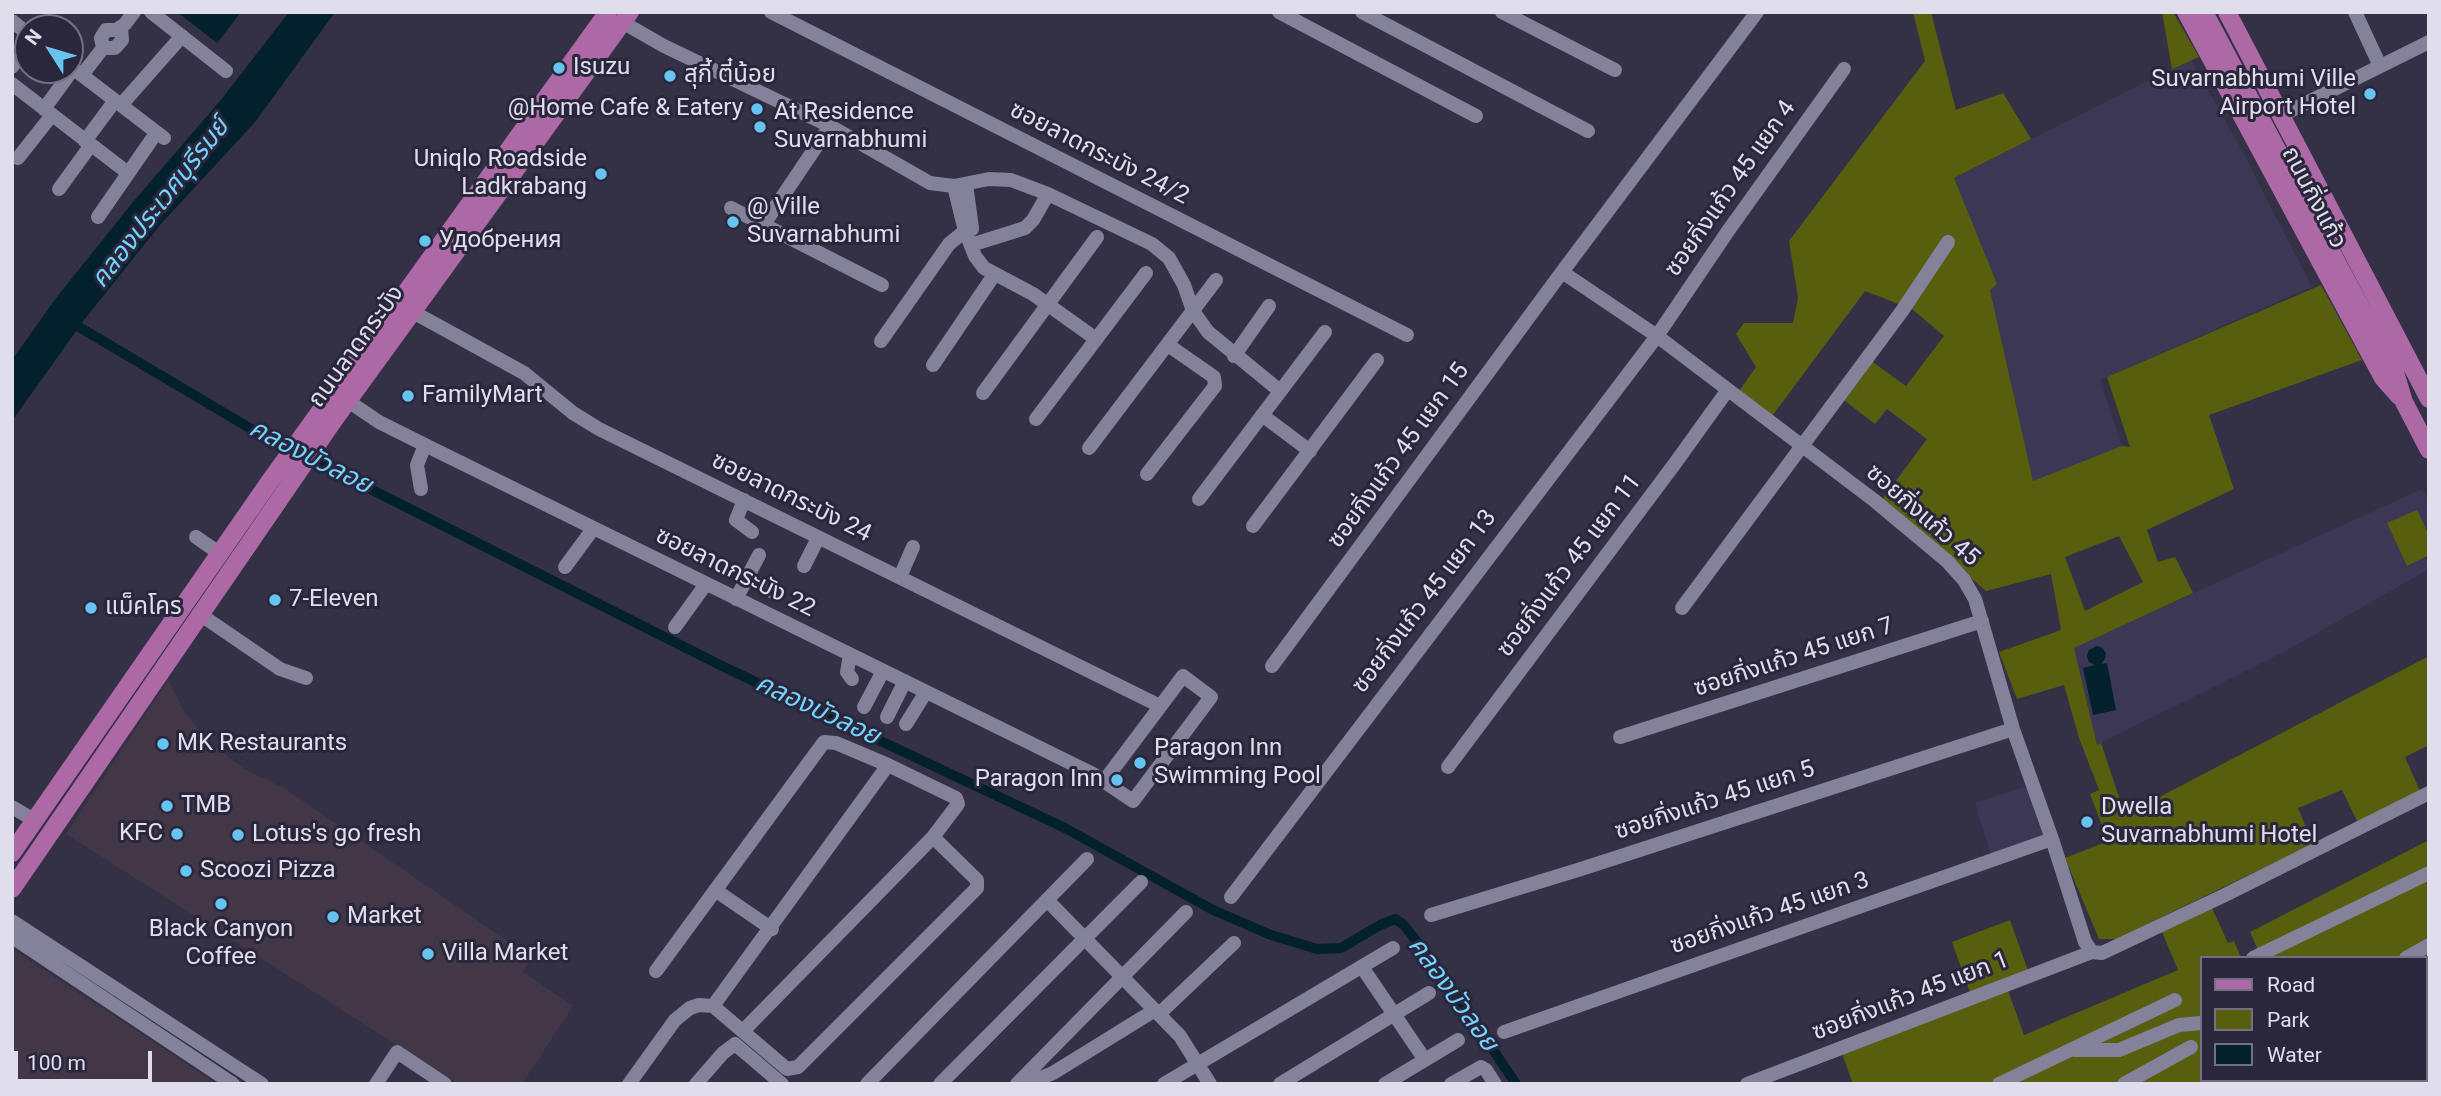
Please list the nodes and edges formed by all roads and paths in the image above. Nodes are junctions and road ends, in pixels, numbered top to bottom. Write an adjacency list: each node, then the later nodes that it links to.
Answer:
1 (134, 12): 15 (street)
2 (151, 12): 13 (street)
3 (771, 12): 51 (street, ซอยลาดกระบัง 24/2)
4 (1279, 12): 26 (street)
5 (1362, 12): 28 (street)
6 (1502, 12): 19 (street)
7 (1757, 12): 41 (street)
8 (2186, 12): 64 (main road, ถนนกิ่งแก้ว)
9 (2204, 12): 64 (main road, ถนนกิ่งแก้ว)
10 (2227, 12): 25 (main road, ถนนกิ่งแก้ว)
11 (2355, 12): 16 (street)
12 (620, 16): 27 (street); 49 (main road, ถนนลาดกระบัง); 66 (main road, ถนนลาดกระบัง)
13 (182, 36): 18 (street); 23 (street)
14 (2429, 42): 16 (street)
15 (84, 63)
16 (2380, 66): 25 (street)
17 (1844, 69): 52 (street, ซอยกิ่งแก้ว 45 แยก 4)
18 (226, 71)
19 (1615, 71)
20 (84, 81): 23 (street)
21 (66, 84): 24 (street)
22 (13, 86): 24 (street)
23 (116, 106): 29 (street); 31 (street)
24 (48, 112): 29 (street); 30 (street)
25 (2282, 115): 62 (main road, ถนนกิ่งแก้ว)
26 (1476, 116)
27 (830, 126): 32 (street); 37 (street)
28 (1588, 131)
29 (88, 143): 31 (street); 33 (street)
30 (18, 158)
31 (128, 173): 36 (street)
32 (960, 185): 34 (street); 38 (street)
33 (59, 189)
34 (1048, 194): 38 (street); 48 (street)
35 (731, 208): 37 (street)
36 (98, 217)
37 (764, 225): 45 (street)
38 (969, 236): 43 (street); 54 (street)
39 (1097, 237): 46 (street)
40 (1948, 242): 69 (street)
41 (1563, 272): 52 (street, ซอยกิ่งแก้ว 45); 98 (street, ซอยกิ่งแก้ว 45 แยก 15)
42 (1146, 273): 53 (street)
43 (994, 275): 46 (street); 58 (street)
44 (1216, 280): 48 (street)
45 (882, 285)
46 (1049, 304): 53 (street); 61 (street)
47 (1269, 306): 56 (street)
48 (1193, 311): 55 (street); 56 (street)
49 (413, 313): 63 (main road, ถนนลาดกระบัง); 77 (street, ซอยลาดกระบัง 24)
50 (1325, 332): 59 (street)
51 (1407, 335)
52 (1657, 336): 60 (street, ซอยกิ่งแก้ว 45); 126 (street, ซอยกิ่งแก้ว 45 แยก 13)
53 (1096, 340): 67 (street)
54 (881, 341)
55 (1168, 345): 70 (street); 73 (street)
56 (1234, 356): 59 (street)
57 (1377, 360): 72 (street)
58 (933, 365)
59 (1280, 391): 65 (street)
60 (1727, 391): 69 (street, ซอยกิ่งแก้ว 45); 113 (street, ซอยกิ่งแก้ว 45 แยก 11)
61 (983, 393)
62 (2429, 399)
63 (348, 401): 66 (main road, ถนนลาดกระบัง); 68 (street, ซอยลาดกระบัง 22)
64 (2403, 401): 71 (main road, ถนนกิ่งแก้ว)
65 (1262, 415): 72 (street); 76 (street)
66 (326, 417): 74 (main road, ถนนลาดกระบัง)
67 (1036, 419)
68 (425, 445): 75 (street); 79 (street, ซอยลาดกระบัง 22)
69 (1802, 447): 93 (street); 95 (street, ซอยกิ่งแก้ว 45)
70 (1089, 448)
71 (2429, 450)
72 (1310, 451): 78 (street)
73 (1147, 474)
74 (278, 486): 84 (main road, ถนนลาดกระบัง); 94 (main road, ถนนลาดกระบัง)
75 (421, 489)
76 (1199, 499)
77 (744, 500): 80 (street); 82 (street, ซอยลาดกระบัง 24)
78 (1253, 526)
79 (593, 528): 87 (street); 90 (street, ซอยลาดกระบัง 22)
80 (751, 532)
81 (196, 537): 84 (street)
82 (818, 538): 86 (street); 88 (street, ซอยลาดกระบัง 24)
83 (914, 547): 88 (street)
84 (219, 553): 100 (main road, ถนนลาดกระบัง)
85 (759, 555): 89 (street)
86 (804, 566)
87 (565, 567)
88 (900, 577): 106 (street, ซอยลาดกระบัง 24)
89 (747, 578): 91 (street); 92 (street)
90 (706, 584): 92 (street, ซอยลาดกระบัง 22); 96 (street)
91 (777, 594)
92 (736, 599): 97 (street, ซอยลาดกระบัง 22)
93 (1682, 608)
94 (201, 615): 101 (street); 104 (main road, ถนนลาดกระบัง)
95 (1982, 621): 110 (street, ซอยกิ่งแก้ว 45); 111 (street, ซอยกิ่งแก้ว 45 แยก 7)
96 (675, 627)
97 (850, 655): 99 (street, ซอยลาดกระบัง 22); 102 (street)
98 (1272, 666)
99 (883, 671): 103 (street, ซอยลาดกระบัง 22); 107 (street)
100 (135, 675): 104 (main road); 117 (main road, ถนนลาดกระบัง)
101 (306, 678)
102 (852, 679)
103 (905, 681): 105 (street, ซอยลาดกระบัง 22); 108 (street)
104 (153, 685): 124 (main road, ถนนลาดกระบัง)
105 (926, 692): 109 (street); 114 (street, ซอยลาดกระบัง 22)
106 (1160, 706): 114 (street); 114 (street, ซอยลาดกระบัง 22)
107 (864, 707)
108 (887, 718)
109 (906, 724)
110 (2013, 729): 119 (street, ซอยกิ่งแก้ว 45); 129 (street, ซอยกิ่งแก้ว 45 แยก 5)
111 (1620, 737)
112 (888, 765): 118 (street); 125 (street); 131 (street)
113 (1448, 767)
114 (1105, 780)
115 (2429, 793): 137 (street)
116 (12, 807): 117 (street)
117 (34, 820): 120 (main road, ถนนลาดกระบัง)
118 (933, 837): 151 (street); 151 (street)
119 (2052, 839): 137 (street, ซอยกิ่งแก้ว 45); 152 (street, ซอยกิ่งแก้ว 45 แยก 3)
120 (12, 853)
121 (1087, 859): 127 (street)
122 (2429, 873): 138 (street)
123 (1141, 883): 133 (street)
124 (12, 889)
125 (715, 890): 131 (street); 141 (street)
126 (1231, 897)
127 (1046, 900): 133 (street); 166 (street)
128 (1186, 912): 143 (street)
129 (1431, 915)
130 (12, 921): 142 (street)
131 (772, 929): 146 (street)
132 (12, 937): 142 (street)
133 (1084, 939): 143 (street); 167 (street)
134 (1234, 943): 147 (street)
135 (2429, 946): 139 (street)
136 (1393, 948): 140 (street)
137 (2092, 952): 174 (street, ซอยกิ่งแก้ว 45 แยก 1)
138 (2257, 956)
139 (2410, 956)
140 (1362, 967): 148 (street); 157 (street)
141 (656, 971)
142 (83, 975): 150 (street)
143 (1122, 976): 147 (street); 158 (street)
144 (1429, 993): 148 (street)
145 (2175, 1000): 155 (street)
146 (713, 1006): 151 (street); 163 (street)
147 (1157, 1012): 157 (street); 158 (street)
148 (1395, 1014): 156 (street); 170 (street)
149 (2200, 1023): 155 (street)
150 (161, 1027): 159 (street); 160 (street)
151 (743, 1031)
152 (1504, 1032)
153 (1458, 1040): 156 (street)
154 (2191, 1047): 176 (street)
155 (2070, 1050): 175 (street)
156 (1425, 1060): 171 (street)
157 (1198, 1064): 168 (street); 169 (street)
158 (1021, 1080)
159 (233, 1084)
160 (262, 1084)
161 (376, 1084): 162 (street)
162 (445, 1084)
163 (629, 1084)
164 (696, 1084): 165 (street)
165 (782, 1084)
166 (867, 1084)
167 (940, 1084)
168 (1164, 1084)
169 (1210, 1084)
170 (1280, 1084)
171 (1385, 1084)
172 (1451, 1084): 173 (street)
173 (1494, 1084)
174 (1747, 1084)
175 (1999, 1084)
176 (2124, 1084)

